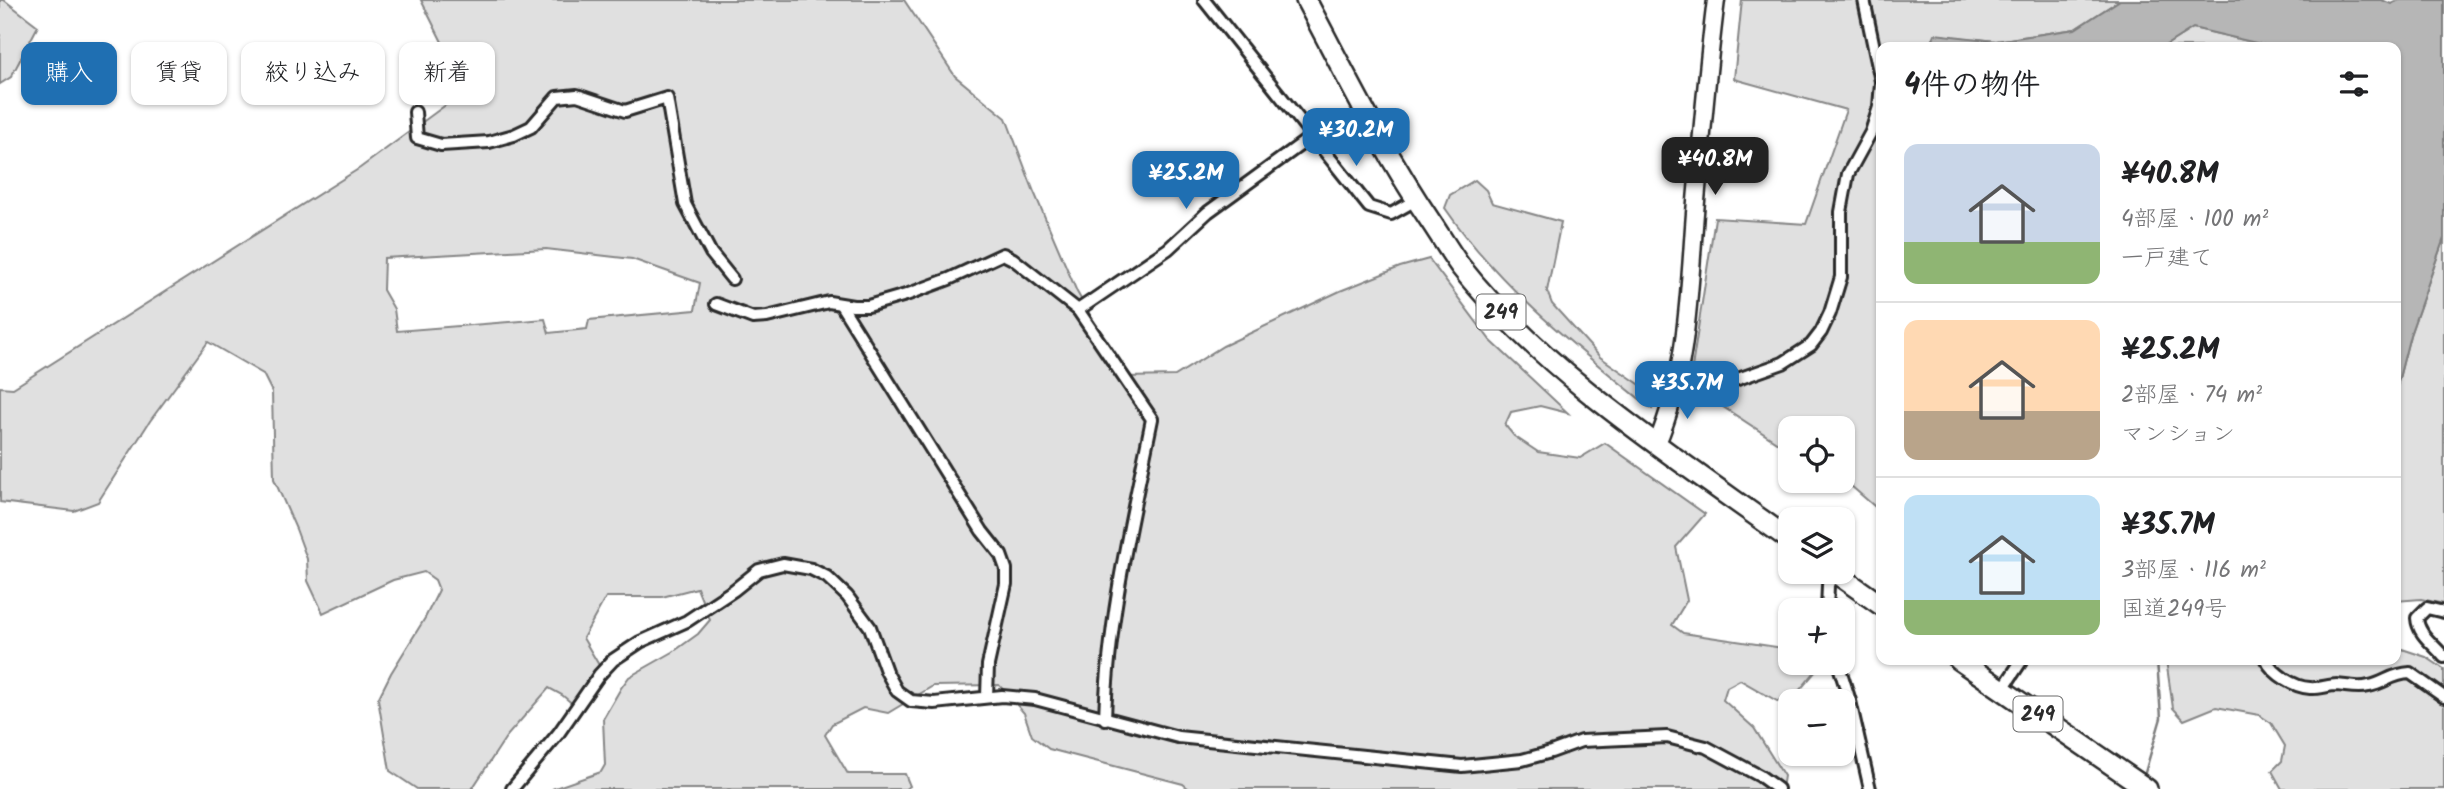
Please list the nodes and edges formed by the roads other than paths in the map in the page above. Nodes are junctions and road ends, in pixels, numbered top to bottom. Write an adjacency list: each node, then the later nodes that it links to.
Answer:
1 (1203, 0): 8 (street)
2 (1306, 0): 9 (highway, 249)
3 (1716, 0): 14 (street)
4 (1864, 0): 5 (street)
5 (1876, 58)
6 (415, 111): 10 (street)
7 (1876, 116): 14 (street)
8 (1311, 137): 9 (street); 13 (street)
9 (1416, 200): 15 (highway, 249)
10 (732, 279)
11 (716, 304): 12 (street)
12 (841, 304): 13 (street); 26 (street)
13 (1078, 310): 28 (street)
14 (1675, 385): 15 (street)
15 (1657, 443): 16 (highway, 249)
16 (1778, 531)
17 (1851, 584): 18 (highway)
18 (1876, 601)
19 (2444, 612): 20 (street)
20 (2444, 657)
21 (1966, 665): 25 (highway, 249)
22 (2019, 665): 25 (street)
23 (2268, 665): 27 (street)
24 (1842, 675): 31 (street)
25 (2002, 690): 32 (highway, 249)
26 (987, 697): 28 (street); 29 (street)
27 (2444, 697)
28 (1105, 719): 30 (street)
29 (512, 789)
30 (1778, 789)
31 (1870, 789)
32 (2147, 789)

